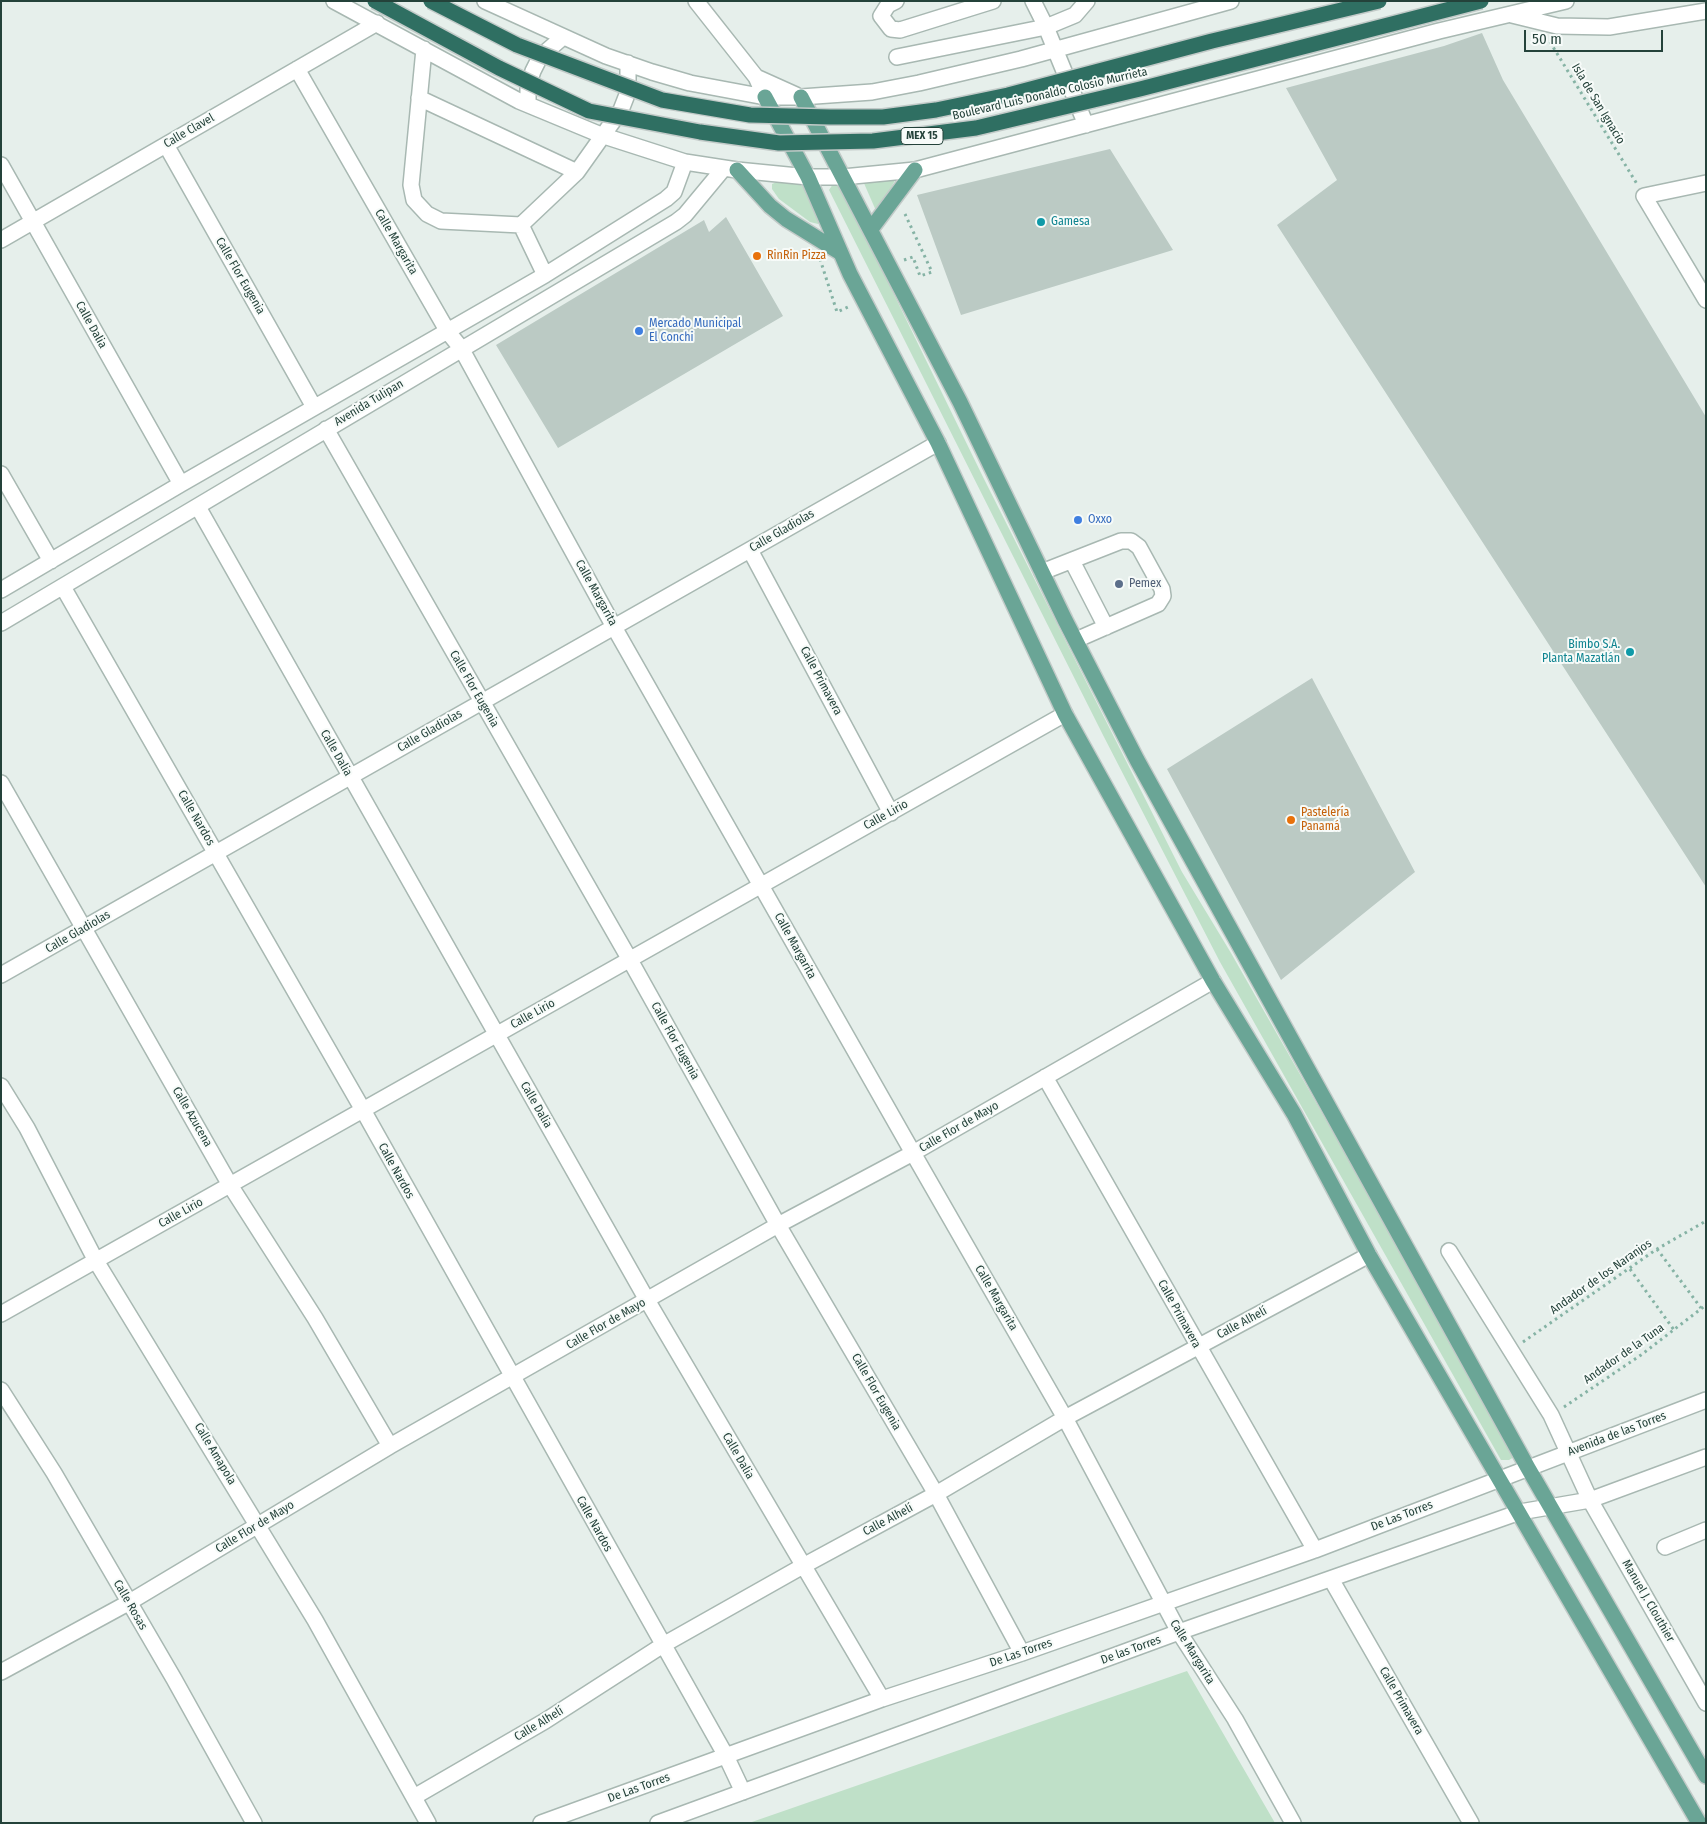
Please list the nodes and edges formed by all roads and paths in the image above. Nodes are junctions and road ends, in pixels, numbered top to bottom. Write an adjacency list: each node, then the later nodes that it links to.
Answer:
1 (334, 1): 19 (street, MEX 15)
2 (375, 1): 13 (highway, Boulevard Luis Donaldo Colosio Murrieta / MEX 15, bridge)
3 (431, 1): 12 (highway, Boulevard Luis Donaldo Colosio Murrieta / MEX 15, bridge)
4 (484, 1): 21 (street)
5 (696, 1): 27 (street)
6 (896, 1): 7 (street)
7 (993, 1)
8 (1033, 1): 20 (street)
9 (1087, 1): 20 (street)
10 (1182, 1): 17 (street)
11 (1231, 1): 17 (street)
12 (1379, 1)
13 (1481, 1)
14 (1566, 1): 16 (street, MEX 15)
15 (1706, 11): 18 (street)
16 (1510, 14): 18 (street); 32 (street, MEX 15)
17 (1157, 21): 23 (street)
18 (1538, 22): 43 (path, Isla de San Ignacio)
19 (377, 23): 22 (street, MEX 15); 26 (street, Calle Clavel)
20 (1046, 27): 23 (street); 24 (street)
21 (563, 37): 25 (street); 31 (street)
22 (424, 49): 30 (street); 31 (street, MEX 15)
23 (1057, 49): 29 (street); 32 (street)
24 (897, 57)
25 (628, 63): 28 (street); 33 (street)
26 (297, 69): 34 (street, Calle Clavel); 56 (street, Calle Margarita)
27 (756, 77): 28 (street); 29 (street)
28 (765, 97): 29 (street); 40 (main road)
29 (801, 97): 41 (main road)
30 (419, 98): 39 (street); 46 (street)
31 (528, 104): 33 (street, MEX 15)
32 (1086, 125): 38 (street, MEX 15)
33 (601, 136): 35 (street, MEX 15); 39 (street)
34 (166, 145): 45 (street, Calle Clavel); 58 (street, Calle Flor Eugenia)
35 (685, 162): 37 (street, MEX 15); 52 (street, Avenida Tulipan)
36 (1, 165): 45 (street, Calle Dalia)
37 (730, 169): 40 (street, MEX 15); 49 (main road); 53 (street, Avenida Tulipan)
38 (915, 170): 41 (street, MEX 15); 47 (main road)
39 (577, 172): 46 (street)
40 (808, 177): 41 (street, MEX 15); 49 (main road)
41 (843, 177): 47 (main road)
42 (1706, 183): 43 (street)
43 (1644, 196): 54 (street)
44 (905, 214): 50 (path)
45 (33, 221): 48 (street, Calle Clavel); 62 (street, Calle Dalia)
46 (521, 225): 52 (street)
47 (871, 229): 67 (main road)
48 (1, 240)
49 (841, 252): 60 (main road)
50 (913, 257)
51 (820, 259): 55 (path)
52 (549, 273): 53 (street); 56 (street, Avenida Tulipan)
53 (564, 288): 57 (street, Avenida Tulipan)
54 (1706, 300)
55 (847, 301)
56 (448, 332): 57 (street, Calle Margarita); 58 (street, Avenida Tulipan)
57 (461, 348): 59 (street, Avenida Tulipan); 71 (street, Calle Margarita)
58 (314, 407): 62 (street, Avenida Tulipan)
59 (326, 429): 63 (street, Avenida Tulipan); 74 (street, Calle Flor Eugenia)
60 (938, 443): 64 (street, Calle Gladiolas); 75 (main road)
61 (1, 474): 65 (street)
62 (181, 484): 65 (street, Avenida Tulipan)
63 (198, 507): 68 (street, Avenida Tulipan); 76 (street, Calle Dalia)
64 (750, 550): 71 (street, Calle Gladiolas); 78 (street, Calle Primavera)
65 (51, 561): 69 (street, Avenida Tulipan)
66 (1072, 561): 67 (street); 72 (street); 72 (street)
67 (1042, 572): 73 (main road)
68 (63, 587): 70 (street, Avenida Tulipan); 79 (street, Calle Nardos)
69 (1, 590)
70 (1, 623)
71 (614, 627): 74 (street, Calle Gladiolas); 80 (street, Calle Margarita)
72 (1106, 627): 73 (street)
73 (1076, 640): 113 (main road)
74 (482, 702): 76 (street, Calle Gladiolas); 82 (street, Calle Flor Eugenia)
75 (1065, 714): 78 (street, Calle Lirio); 84 (main road)
76 (350, 777): 79 (street, Calle Gladiolas); 85 (street, Calle Dalia)
77 (1, 783): 81 (street, Calle Azucena)
78 (891, 813): 80 (street, Calle Lirio)
79 (216, 853): 81 (street, Calle Gladiolas); 88 (street, Calle Nardos)
80 (761, 886): 82 (street, Calle Lirio); 89 (street, Calle Margarita)
81 (84, 929): 83 (street, Calle Gladiolas); 90 (street, Calle Azucena)
82 (630, 960): 85 (street, Calle Lirio); 92 (street, Calle Flor Eugenia)
83 (1, 975)
84 (1213, 981): 86 (street, Calle Flor de Mayo); 95 (main road)
85 (496, 1035): 88 (street, Calle Lirio); 98 (street, Calle Dalia)
86 (1045, 1077): 89 (street, Calle Flor de Mayo); 103 (street, Calle Primavera)
87 (1, 1086): 96 (street, Calle Amapola)
88 (363, 1110): 90 (street, Calle Lirio); 105 (street, Calle Nardos)
89 (912, 1154): 92 (street, Calle Flor de Mayo); 109 (street, Calle Margarita)
90 (230, 1185): 96 (street, Calle Lirio); 110 (street, Calle Azucena)
91 (1706, 1221): 93 (path, Andador de los Naranjos)
92 (778, 1225): 98 (street, Calle Flor de Mayo); 115 (street, Calle Flor Eugenia)
93 (1657, 1249): 97 (path, Andador de los Naranjos); 100 (path)
94 (1449, 1251): 104 (street, Manuel J. Clouthier)
95 (1369, 1255): 103 (street, Calle Alhelí); 114 (main road)
96 (96, 1261): 101 (street, Calle Lirio); 119 (street, Calle Amapola)
97 (1630, 1269): 102 (path); 104 (path, Andador de los Naranjos)
98 (647, 1300): 105 (street, Calle Flor de Mayo); 123 (street, Calle Dalia)
99 (1706, 1305): 100 (path, Andador de la Tuna)
100 (1700, 1308): 102 (path, Andador de la Tuna)
101 (1, 1314)
102 (1674, 1330): 108 (path, Andador de la Tuna)
103 (1197, 1347): 109 (street, Calle Alhelí); 122 (street, Calle Primavera)
104 (1509, 1350): 108 (street, Manuel J. Clouthier)
105 (512, 1378): 110 (street, Calle Flor de Mayo); 128 (street, Calle Nardos)
106 (1, 1390): 125 (street, Calle Rosas)
107 (1706, 1400): 111 (street, Avenida de las Torres)
108 (1551, 1416): 111 (street, Manuel J. Clouthier)
109 (1065, 1418): 115 (street, Calle Alhelí); 126 (street, Calle Margarita)
110 (390, 1446): 119 (street, Calle Flor de Mayo)
111 (1570, 1452): 113 (street, Avenida de las Torres); 116 (street, Manuel J. Clouthier)
112 (1706, 1457): 116 (street)
113 (1528, 1468): 114 (street, Avenida de las Torres); 117 (main road)
114 (1499, 1480): 118 (main road); 122 (street, De Las Torres)
115 (936, 1494): 123 (street, Calle Alhelí); 129 (street, Calle Flor Eugenia)
116 (1590, 1500): 117 (street); 132 (street, Manuel J. Clouthier)
117 (1551, 1506): 118 (street, De las Torres); 134 (main road)
118 (1520, 1512): 124 (street, De las Torres); 143 (main road)
119 (259, 1525): 125 (street, Calle Flor de Mayo); 136 (street, Calle Amapola)
120 (1706, 1530): 121 (street)
121 (1665, 1547)
122 (1314, 1550): 126 (street, De Las Torres)
123 (803, 1566): 128 (street, Calle Alhelí); 131 (street, Calle Dalia)
124 (1331, 1579): 127 (street, De las Torres); 142 (street, Calle Primavera)
125 (128, 1603): 130 (street, Calle Flor de Mayo); 137 (street, Calle Rosas)
126 (1164, 1603): 127 (street, Calle Margarita); 129 (street, De Las Torres)
127 (1179, 1632): 135 (street, De las Torres); 141 (street, Calle Margarita)
128 (663, 1645): 133 (street, Calle Nardos); 136 (street, Calle Alhelí)
129 (1022, 1653): 131 (street, De Las Torres)
130 (1, 1672)
131 (882, 1699): 133 (street, De Las Torres)
132 (1706, 1703)
133 (726, 1756): 135 (street); 139 (street, De Las Torres)
134 (1706, 1776)
135 (743, 1792): 140 (street, De las Torres)
136 (414, 1797): 138 (street, Calle Amapola)
137 (254, 1823)
138 (428, 1823)
139 (541, 1823)
140 (658, 1823)
141 (1293, 1823)
142 (1471, 1823)
143 (1699, 1823)

